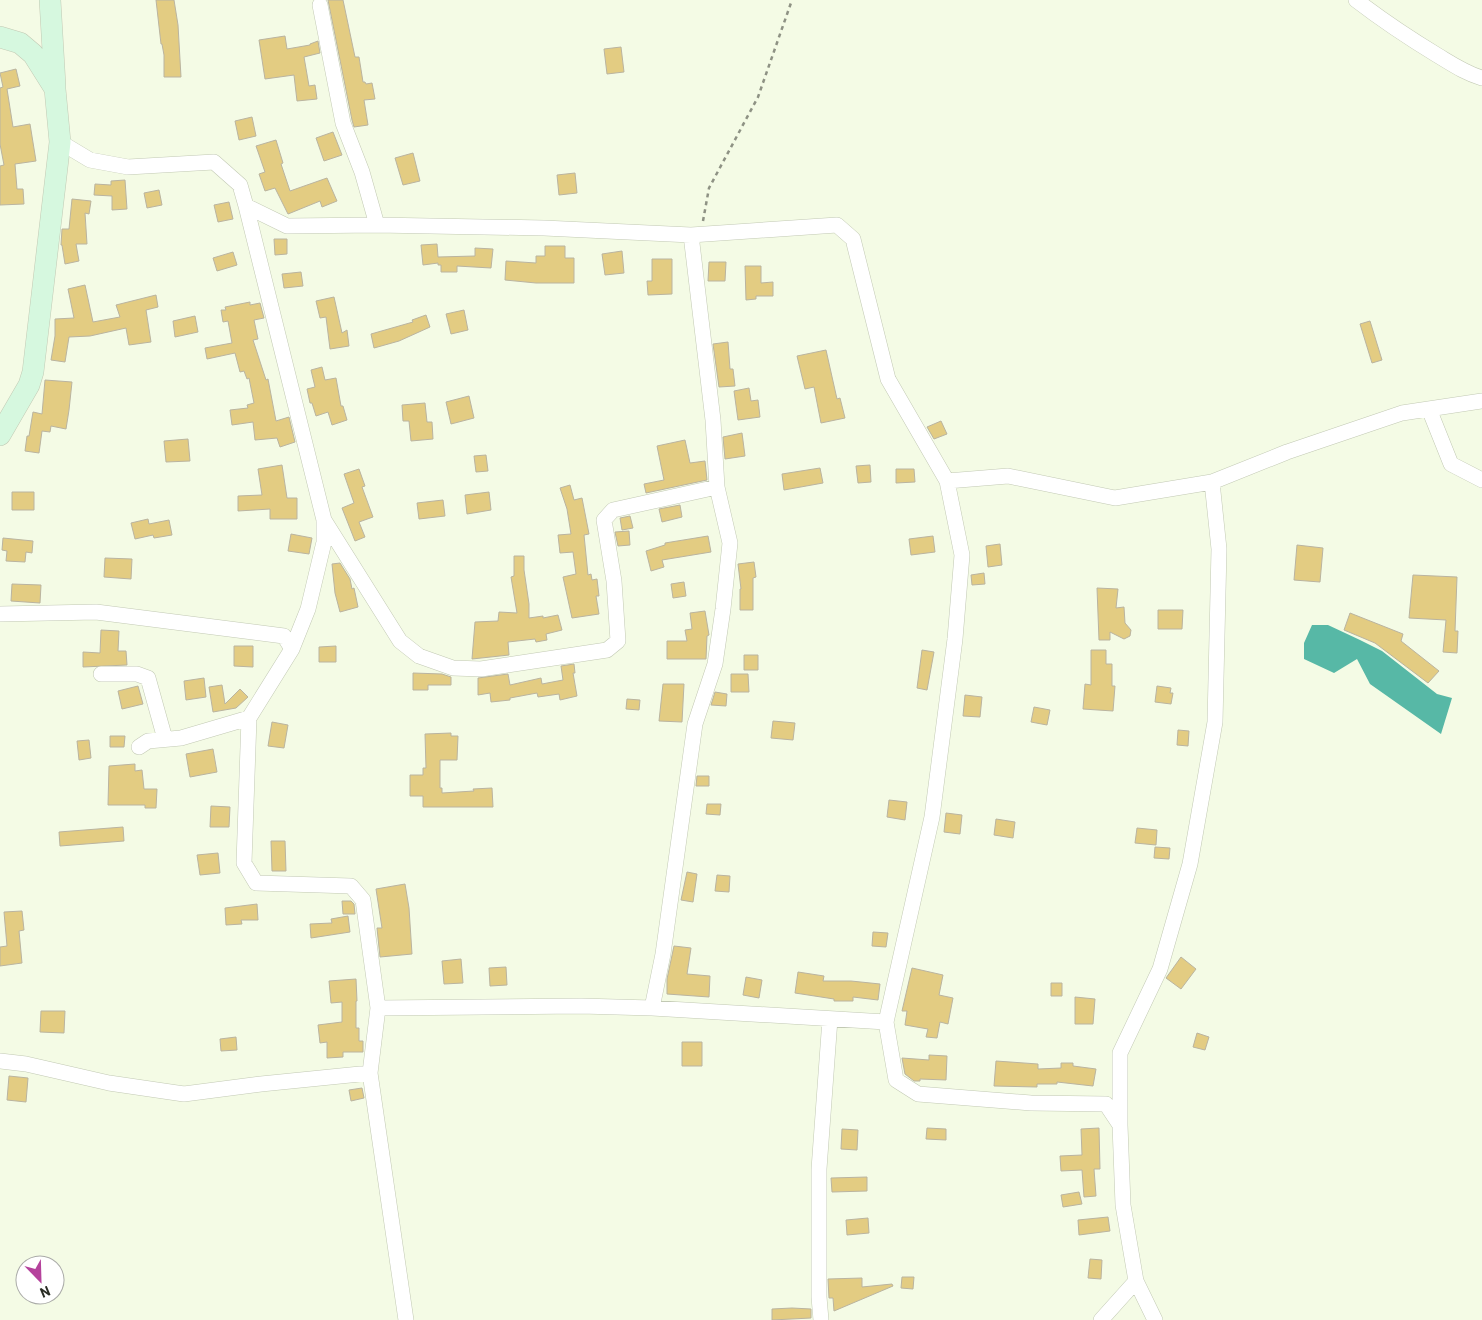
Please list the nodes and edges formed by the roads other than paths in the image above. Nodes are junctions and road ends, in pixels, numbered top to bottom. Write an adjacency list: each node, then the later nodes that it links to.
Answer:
1 (50, 0): 6 (main road)
2 (1356, 0): 5 (street)
3 (320, 4): 9 (street)
4 (0, 37): 6 (main road)
5 (1482, 78)
6 (55, 89): 7 (main road)
7 (60, 142): 8 (street); 13 (main road)
8 (246, 206): 9 (street); 18 (street)
9 (377, 226): 10 (street)
10 (696, 235): 15 (street); 17 (street)
11 (1482, 401): 12 (street)
12 (1429, 409): 14 (street); 16 (street)
13 (0, 436)
14 (1482, 480)
15 (947, 481): 16 (street); 28 (street)
16 (1212, 482): 31 (street)
17 (717, 487): 18 (street); 26 (street)
18 (324, 520): 20 (street)
19 (0, 614): 20 (street)
20 (292, 649): 22 (street)
21 (101, 674): 23 (street)
22 (249, 718): 23 (street); 25 (street)
23 (165, 739): 24 (street)
24 (139, 747)
25 (378, 1008): 26 (street); 30 (street)
26 (652, 1008): 27 (street)
27 (830, 1019): 28 (street); 34 (street)
28 (886, 1022): 31 (street)
29 (0, 1061): 30 (street)
30 (370, 1073): 33 (street)
31 (1120, 1125): 32 (street)
32 (1136, 1281): 35 (street); 36 (street)
33 (406, 1320)
34 (822, 1320)
35 (1101, 1320)
36 (1155, 1320)

